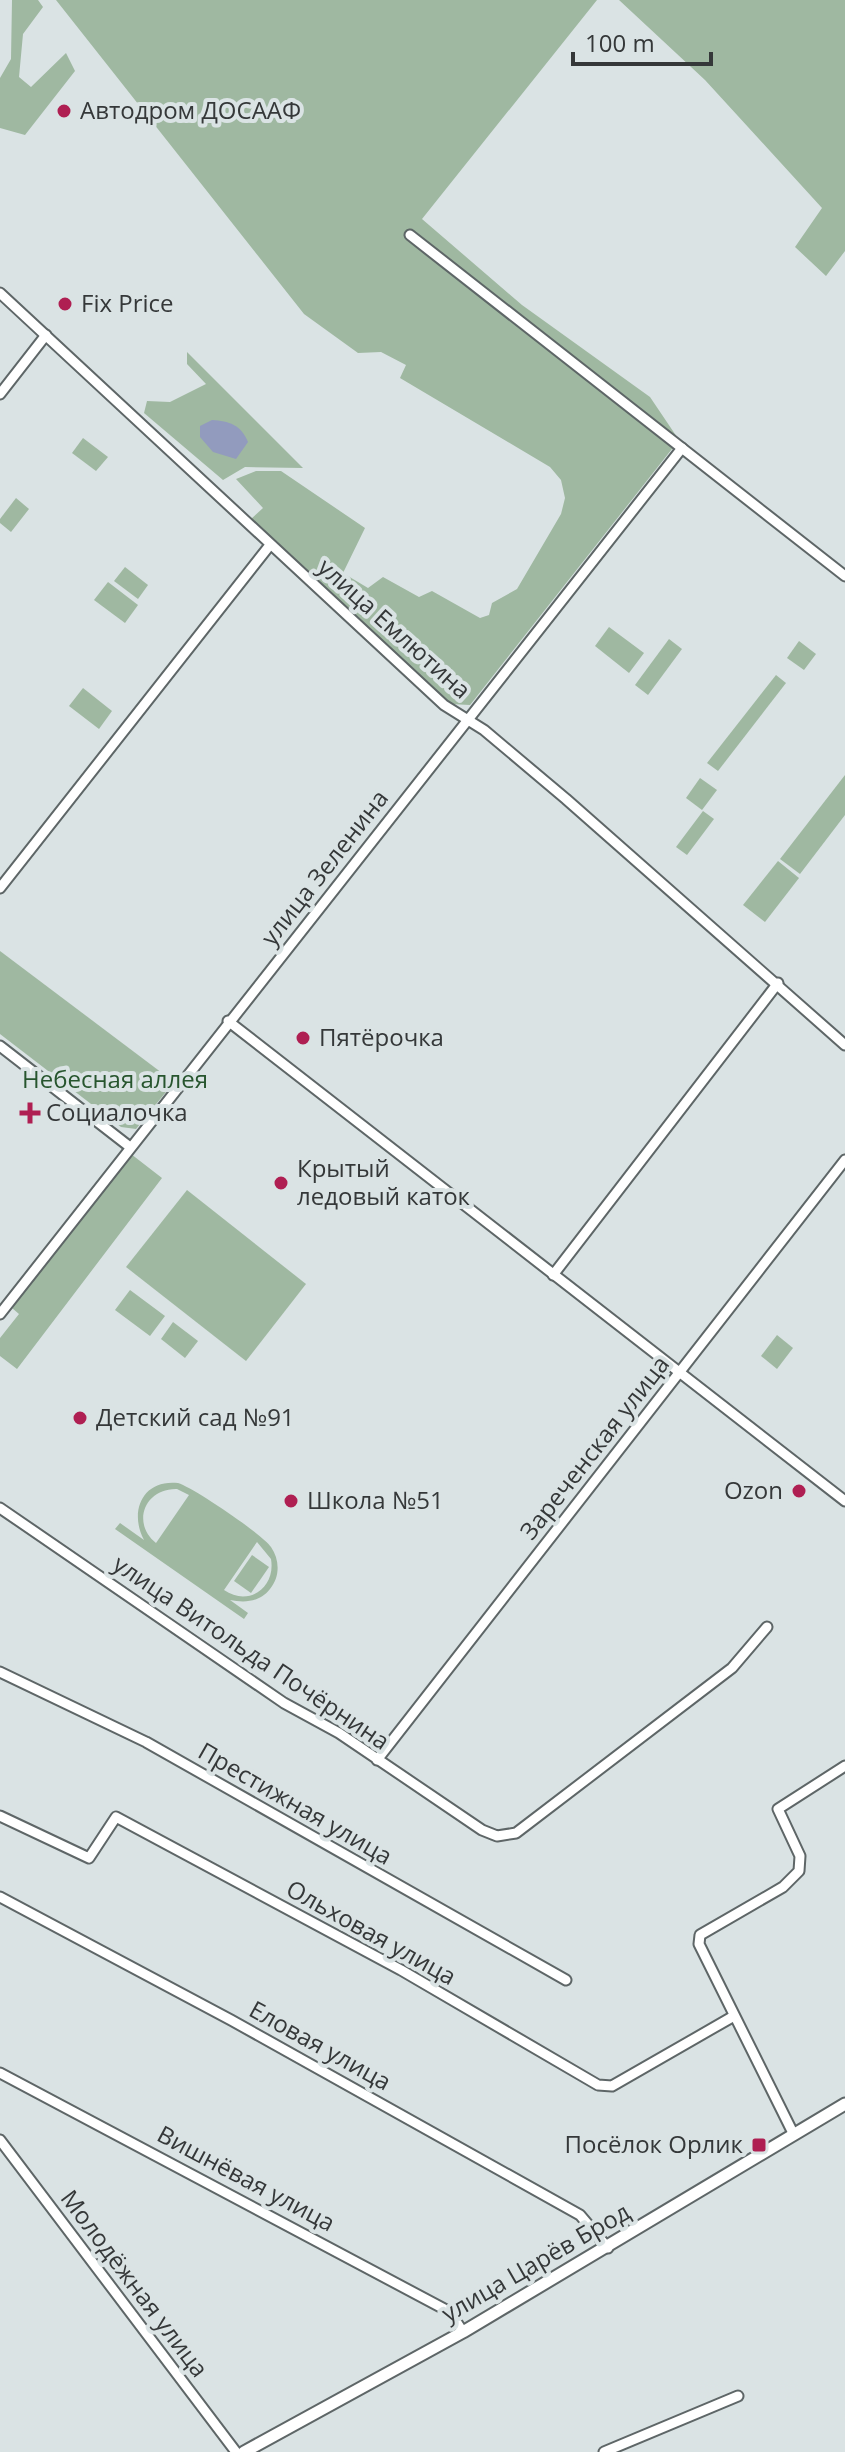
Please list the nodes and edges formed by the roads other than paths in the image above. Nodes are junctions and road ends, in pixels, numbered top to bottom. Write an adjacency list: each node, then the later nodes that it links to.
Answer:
1 (410, 235): 5 (street)
2 (0, 293): 3 (street, улица Емлютина)
3 (46, 335): 4 (street); 6 (street, улица Емлютина)
4 (0, 394)
5 (682, 448): 7 (street); 8 (street, улица Зеленина)
6 (270, 545): 8 (street, улица Емлютина); 9 (street)
7 (845, 576)
8 (468, 720): 10 (street, улица Емлютина); 11 (street, улица Зеленина)
9 (0, 888)
10 (778, 983): 12 (street, улица Емлютина); 16 (street)
11 (228, 1021): 14 (street, улица Зеленина); 16 (street)
12 (845, 1045)
13 (0, 1046): 14 (street)
14 (130, 1147): 17 (street, улица Зеленина)
15 (845, 1160): 18 (street, Зареченская улица)
16 (553, 1275): 18 (street)
17 (0, 1314)
18 (678, 1373): 19 (street); 23 (street, Зареченская улица)
19 (845, 1501)
20 (0, 1508): 23 (street, улица Витольда Почёрнина)
21 (767, 1627): 23 (street, улица Витольда Почёрнина)
22 (0, 1672): 27 (street, Престижная улица)
23 (377, 1760)
24 (845, 1766): 28 (street)
25 (0, 1816): 28 (street, Ольховая улица)
26 (0, 1897): 33 (street, Еловая улица)
27 (566, 1980)
28 (734, 2016): 31 (street)
29 (0, 2073): 34 (street, Вишнёвая улица)
30 (845, 2104): 31 (street, улица Царёв Брод)
31 (794, 2135): 33 (street, улица Царёв Брод)
32 (0, 2140): 36 (street, Молодёжная улица)
33 (608, 2248): 34 (street, улица Царёв Брод)
34 (463, 2332): 37 (street, улица Царёв Брод)
35 (738, 2396): 38 (street)
36 (236, 2452)
37 (244, 2452)
38 (604, 2452)

